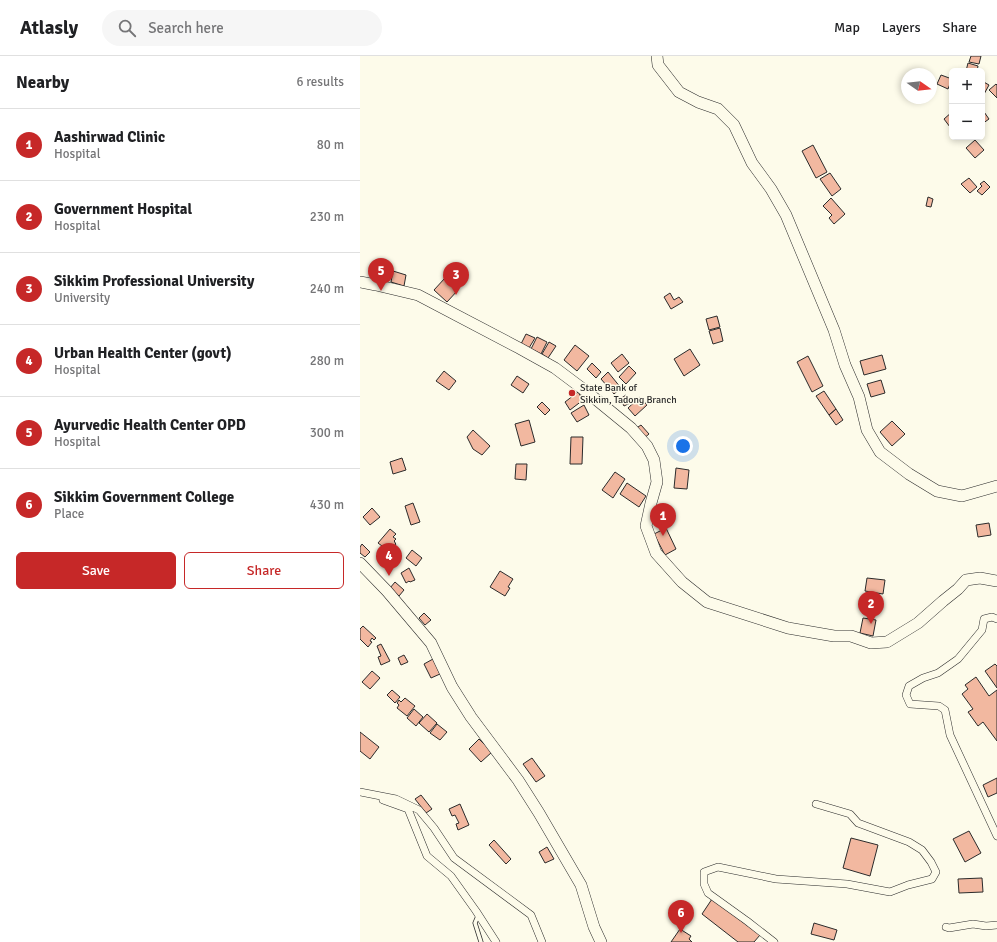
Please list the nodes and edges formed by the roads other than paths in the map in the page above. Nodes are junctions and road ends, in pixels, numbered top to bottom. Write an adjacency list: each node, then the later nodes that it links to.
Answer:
1 (657, 56): 3 (highway)
2 (360, 282): 5 (highway)
3 (997, 486)
4 (360, 563): 16 (highway)
5 (997, 581)
6 (997, 619): 9 (street)
7 (362, 793): 10 (street); 15 (street)
8 (816, 804): 17 (street)
9 (997, 836)
10 (478, 915): 13 (lane); 14 (street)
11 (997, 925): 12 (street)
12 (946, 927)
13 (481, 942)
14 (496, 942)
15 (542, 942)
16 (602, 942)
17 (774, 942)

